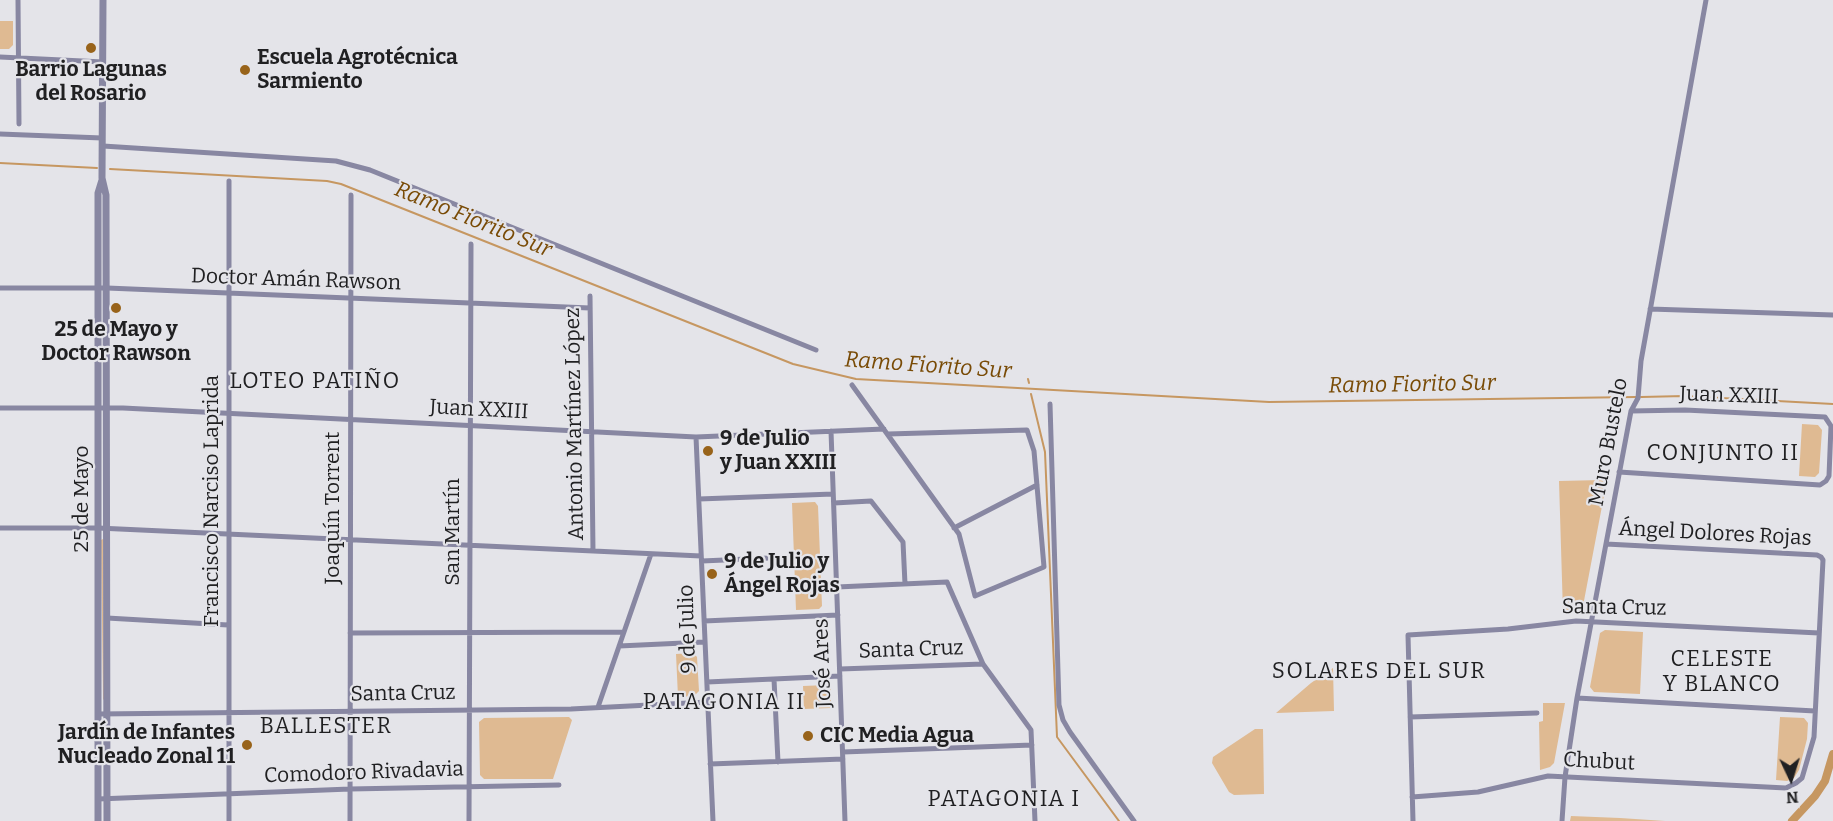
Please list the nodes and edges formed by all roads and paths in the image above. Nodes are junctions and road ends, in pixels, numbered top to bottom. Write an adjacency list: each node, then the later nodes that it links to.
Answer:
1 (18, 0): 5 (street)
2 (103, 0): 6 (street, 25 de Mayo)
3 (1706, 0): 22 (street, Muro Bustelo)
4 (0, 57): 5 (street)
5 (19, 58): 6 (street); 7 (street)
6 (103, 62): 9 (street, 25 de Mayo)
7 (19, 124)
8 (0, 134): 9 (street)
9 (103, 142): 10 (street, 25 de Mayo); 24 (street)
10 (102, 177): 15 (street, 25 de Mayo); 16 (street, 25 de Mayo)
11 (229, 181): 17 (street, Francisco Narciso Laprida)
12 (351, 195): 19 (street, Joaquín Torrent)
13 (471, 244): 20 (street, San Martín)
14 (0, 288): 15 (street, Doctor Amán Rawson)
15 (98, 288): 16 (street, Doctor Amán Rawson); 28 (street, 25 de Mayo)
16 (107, 288): 17 (street, Doctor Amán Rawson); 29 (street, 25 de Mayo)
17 (228, 293): 19 (street, Doctor Amán Rawson); 31 (street, Francisco Narciso Laprida)
18 (590, 296): 21 (street, Antonio Martínez López)
19 (351, 298): 20 (street, Doctor Amán Rawson); 32 (street, Joaquín Torrent)
20 (471, 303): 21 (street, Doctor Amán Rawson); 33 (street, San Martín)
21 (590, 308): 34 (street, Antonio Martínez López)
22 (1650, 309): 23 (street); 30 (street, Muro Bustelo)
23 (1833, 315)
24 (816, 350)
25 (852, 385): 36 (street)
26 (1050, 404): 105 (street)
27 (0, 408): 28 (street, Juan XXIII)
28 (98, 408): 29 (street, Juan XXIII); 44 (street, 25 de Mayo)
29 (107, 408): 31 (street, Juan XXIII); 45 (street, 25 de Mayo)
30 (1631, 411): 38 (street, Muro Bustelo); 38 (street, Juan XXIII)
31 (230, 413): 32 (street, Juan XXIII); 47 (street, Francisco Narciso Laprida)
32 (350, 420): 33 (street, Juan XXIII); 48 (street, Joaquín Torrent)
33 (470, 426): 34 (street, Juan XXIII); 50 (street, San Martín)
34 (591, 431): 37 (street, Juan XXIII); 51 (street, Antonio Martínez López)
35 (831, 431): 36 (street, Juan XXIII); 37 (street, Juan XXIII); 40 (street, José Ares)
36 (886, 432): 39 (street, Juan XXIII); 46 (street)
37 (696, 437): 41 (street, 9 de Julio)
38 (1619, 472): 49 (street, Muro Bustelo)
39 (1037, 485): 46 (street); 46 (street)
40 (833, 494): 41 (street); 42 (street, José Ares)
41 (699, 499): 54 (street, 9 de Julio)
42 (834, 503): 55 (street); 56 (street, José Ares)
43 (0, 528): 44 (street)
44 (98, 528): 45 (street); 81 (street, 25 de Mayo)
45 (107, 528): 47 (street); 58 (street, 25 de Mayo)
46 (954, 528)
47 (228, 534): 48 (street); 61 (street, Francisco Narciso Laprida)
48 (350, 540): 50 (street); 63 (street, Joaquín Torrent)
49 (1606, 544): 60 (street, Muro Bustelo); 65 (street, Ángel Dolores Rojas)
50 (470, 546): 51 (street); 64 (street, San Martín)
51 (593, 551): 52 (street)
52 (651, 554): 54 (street); 62 (street)
53 (791, 557): 54 (street)
54 (702, 559): 59 (street, 9 de Julio)
55 (905, 584): 56 (street); 68 (street)
56 (837, 587): 57 (street, José Ares)
57 (838, 615): 59 (street); 69 (street, José Ares)
58 (107, 618): 61 (street); 82 (street, 25 de Mayo)
59 (704, 621): 66 (street, 9 de Julio)
60 (1591, 621): 65 (street, Santa Cruz); 73 (street, Muro Bustelo); 83 (street, Santa Cruz)
61 (228, 625): 79 (street, Francisco Narciso Laprida)
62 (624, 632): 64 (street); 67 (street)
63 (350, 633): 64 (street); 77 (street, Joaquín Torrent)
64 (469, 633): 76 (street, San Martín)
65 (1820, 633): 78 (street)
66 (705, 642): 67 (street); 72 (street, 9 de Julio)
67 (619, 646): 75 (street)
68 (983, 664): 69 (street, Santa Cruz); 84 (street)
69 (840, 669): 70 (street, José Ares)
70 (840, 676): 71 (street, Santa Cruz); 85 (street, José Ares)
71 (774, 679): 72 (street, Santa Cruz); 87 (street)
72 (707, 682): 74 (street, 9 de Julio)
73 (1577, 698): 78 (street); 89 (street, Muro Bustelo)
74 (708, 702): 75 (street, Santa Cruz); 88 (street, 9 de Julio)
75 (598, 707): 76 (street, Santa Cruz)
76 (469, 710): 77 (street, Santa Cruz); 91 (street, San Martín)
77 (349, 711): 79 (street, Santa Cruz); 92 (street, Joaquín Torrent)
78 (1815, 711): 89 (street, Chubut)
79 (228, 712): 82 (street, Santa Cruz); 93 (street, Francisco Narciso Laprida)
80 (1537, 713): 83 (street)
81 (98, 714): 82 (street, Santa Cruz); 96 (street, 25 de Mayo)
82 (107, 714): 95 (street, 25 de Mayo)
83 (1410, 717): 94 (street)
84 (1032, 745): 85 (street); 104 (street)
85 (843, 752): 86 (street, José Ares)
86 (843, 759): 87 (street); 103 (street, José Ares)
87 (778, 762): 88 (street)
88 (710, 764): 102 (street, 9 de Julio)
89 (1565, 777): 94 (street, Chubut); 107 (street, Muro Bustelo)
90 (559, 785): 91 (street, Comodoro Rivadavia)
91 (468, 787): 92 (street, Comodoro Rivadavia); 101 (street, San Martín)
92 (350, 789): 93 (street, Comodoro Rivadavia); 100 (street, Joaquín Torrent)
93 (229, 794): 95 (street, Comodoro Rivadavia); 99 (street, Francisco Narciso Laprida)
94 (1412, 797): 106 (street)
95 (107, 798): 96 (street, Comodoro Rivadavia); 98 (street, 25 de Mayo)
96 (98, 799): 97 (street, 25 de Mayo)
97 (98, 821)
98 (107, 821)
99 (229, 821)
100 (350, 821)
101 (469, 821)
102 (712, 821)
103 (846, 821)
104 (1035, 821)
105 (1134, 821)
106 (1413, 821)
107 (1562, 821)

